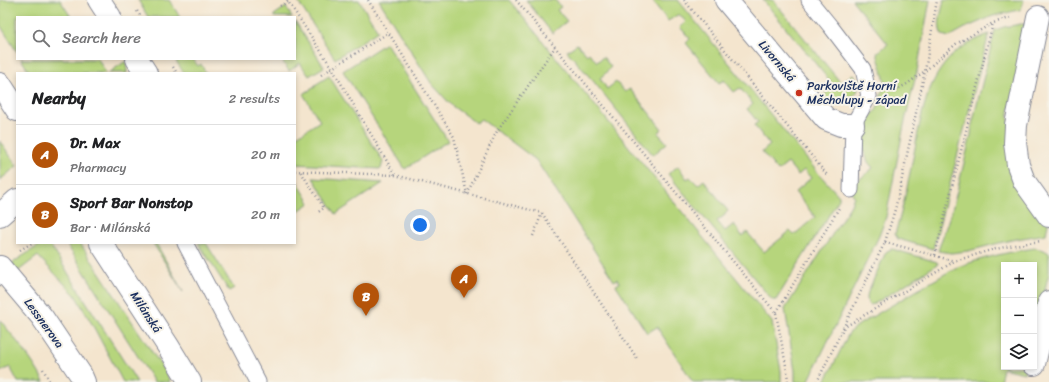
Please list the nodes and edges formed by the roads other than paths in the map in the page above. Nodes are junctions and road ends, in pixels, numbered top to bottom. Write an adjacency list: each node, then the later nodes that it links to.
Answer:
1 (99, 0): 4 (street)
2 (726, 0): 10 (street, Livornská)
3 (809, 0): 10 (lane)
4 (109, 16)
5 (1038, 17): 14 (street)
6 (138, 60): 7 (street)
7 (145, 72)
8 (0, 84): 9 (street)
9 (16, 108)
10 (852, 125): 11 (lane)
11 (848, 194)
12 (16, 201): 13 (street)
13 (0, 215)
14 (1049, 216)
15 (102, 244): 22 (street, Milánská)
16 (186, 244): 23 (lane)
17 (0, 267): 21 (street, Lessnerova)
18 (1049, 302): 19 (street)
19 (1037, 352)
20 (1032, 370): 24 (street)
21 (84, 382)
22 (190, 382)
23 (258, 382)
24 (1030, 382)

